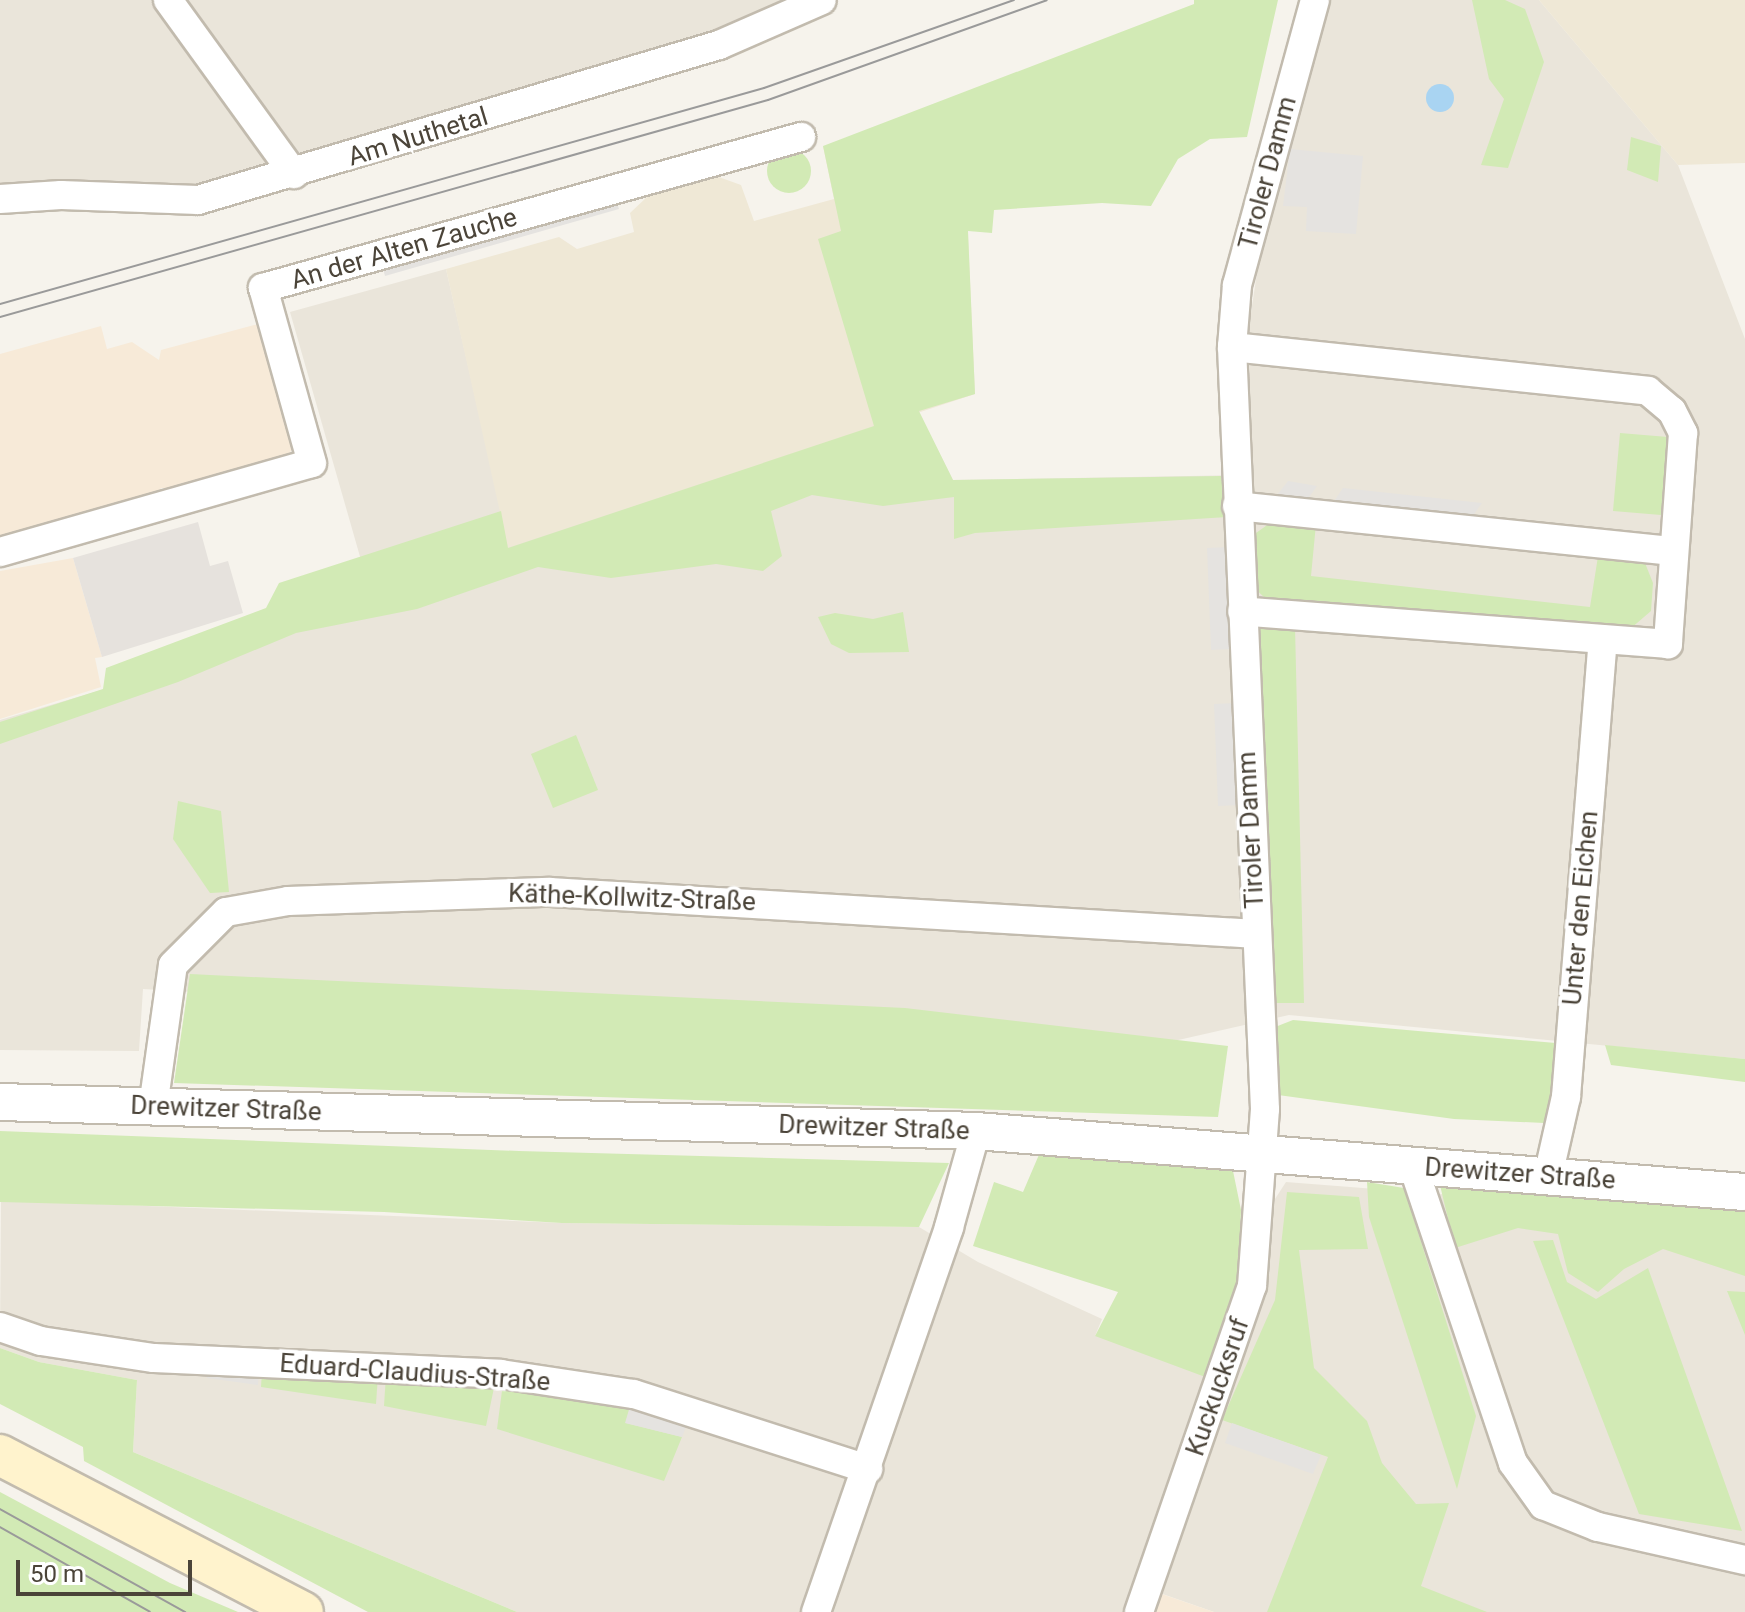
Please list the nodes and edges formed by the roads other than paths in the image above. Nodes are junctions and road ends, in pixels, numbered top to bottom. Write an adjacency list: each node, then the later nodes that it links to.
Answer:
1 (168, 0): 5 (street)
2 (822, 0): 5 (street, Am Nuthetal)
3 (1315, 0): 7 (street, Tiroler Damm)
4 (801, 137): 10 (street, An der Alten Zauche)
5 (294, 174): 6 (street, Am Nuthetal)
6 (0, 199)
7 (1232, 347): 8 (street, Tiroler Damm); 9 (street)
8 (1237, 506): 9 (street); 11 (street, Tiroler Damm)
9 (1674, 551): 12 (street)
10 (0, 552)
11 (1242, 611): 12 (street); 13 (street, Tiroler Damm)
12 (1603, 639): 19 (street, Unter den Eichen)
13 (1256, 934): 15 (street, Käthe-Kollwitz-Straße); 17 (street, Tiroler Damm)
14 (0, 1102): 15 (street, Drewitzer Straße)
15 (153, 1107): 16 (street, Drewitzer Straße)
16 (976, 1131): 17 (street, Drewitzer Straße); 23 (street)
17 (1262, 1154): 18 (street, Drewitzer Straße); 27 (street, Kuckucksruf)
18 (1413, 1166): 19 (street, Drewitzer Straße); 24 (street)
19 (1548, 1176): 20 (street, Drewitzer Straße)
20 (1745, 1192)
21 (0, 1327): 23 (street, Eduard-Claudius-Straße)
22 (0, 1455): 25 (main road)
23 (868, 1469): 26 (street)
24 (1745, 1560)
25 (303, 1612)
26 (816, 1612)
27 (1139, 1612)

